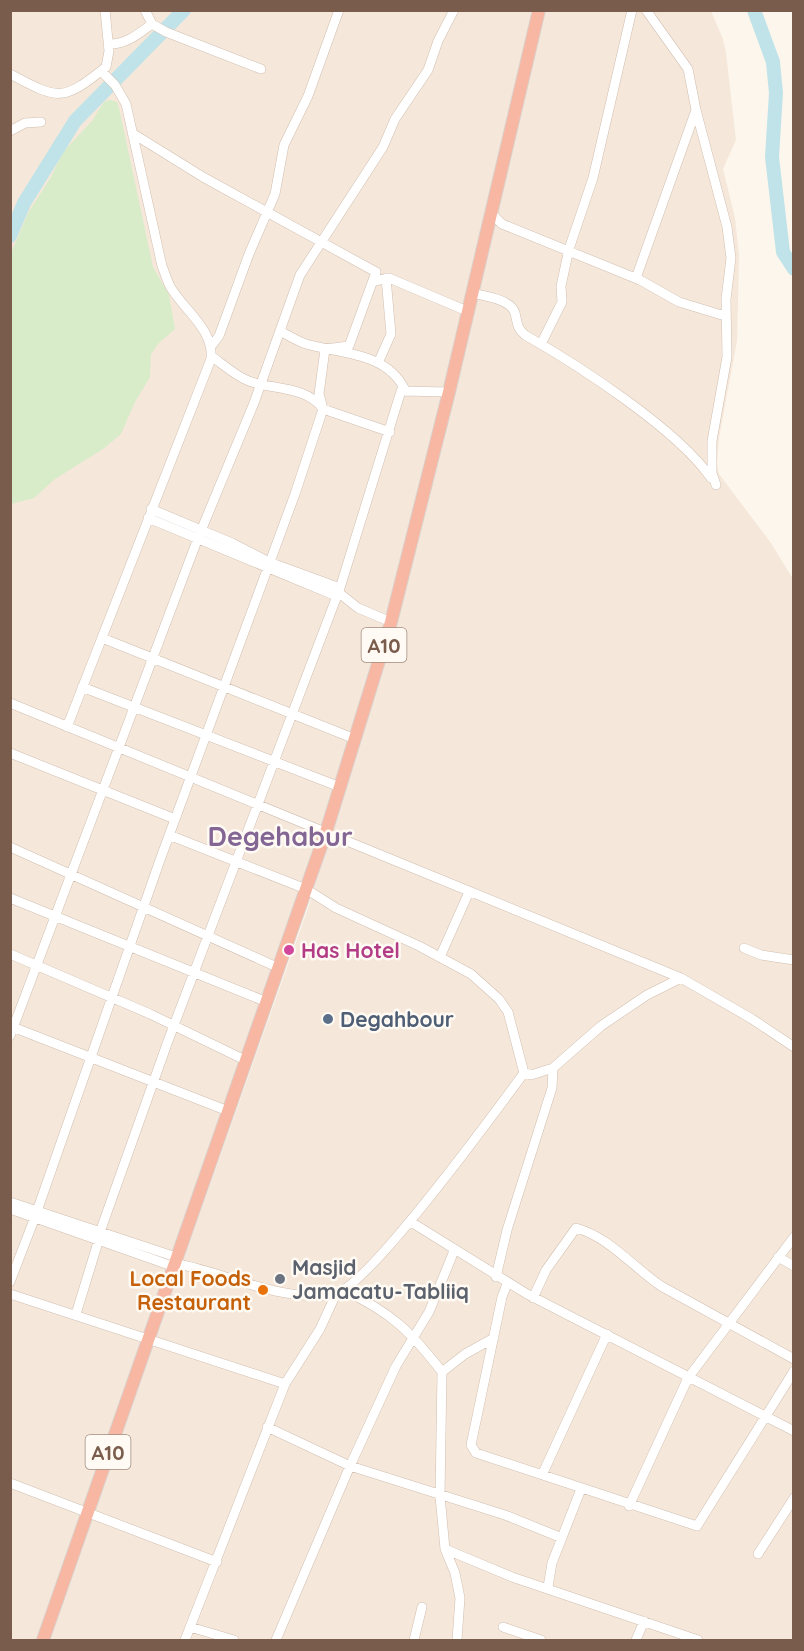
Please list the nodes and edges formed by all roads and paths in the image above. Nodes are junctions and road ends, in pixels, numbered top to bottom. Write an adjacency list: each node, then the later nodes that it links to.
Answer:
1 (105, 10): 9 (street)
2 (145, 10): 8 (street)
3 (339, 10): 18 (street)
4 (454, 10): 19 (street)
5 (539, 10): 17 (highway, A10)
6 (632, 10): 20 (street)
7 (646, 10): 13 (street)
8 (152, 24): 9 (street); 10 (street)
9 (108, 44): 11 (street)
10 (261, 69)
11 (101, 71): 12 (street); 16 (street)
12 (10, 75)
13 (696, 110): 22 (street); 26 (street)
14 (41, 122): 15 (street)
15 (10, 131)
16 (132, 133): 18 (street); 30 (street)
17 (490, 212): 20 (street); 24 (highway, A10)
18 (267, 213): 19 (street); 30 (street)
19 (322, 243): 23 (street); 27 (street)
20 (568, 249): 22 (street); 28 (street)
21 (386, 278): 23 (street); 25 (street); 31 (street)
22 (636, 278): 26 (street)
23 (375, 281): 29 (street)
24 (471, 293): 25 (highway, A10); 28 (street)
25 (467, 311): 34 (highway, A10)
26 (725, 316): 28 (street)
27 (280, 332): 29 (street); 32 (street)
28 (541, 344)
29 (325, 349): 31 (street); 35 (street)
30 (212, 351): 32 (street); 37 (street)
31 (378, 363): 33 (street)
32 (261, 384): 35 (street); 38 (street)
33 (405, 390): 34 (street); 36 (street)
34 (449, 392): 41 (highway, A10)
35 (323, 409): 36 (street); 39 (street)
36 (390, 432): 40 (street)
37 (149, 513): 38 (street); 42 (street)
38 (199, 534): 39 (street); 43 (street)
39 (268, 565): 40 (street); 45 (street)
40 (338, 592): 41 (street); 48 (street)
41 (391, 622): 51 (highway, A10)
42 (102, 638): 43 (street); 44 (street)
43 (153, 659): 45 (street); 47 (street)
44 (82, 687): 47 (street); 49 (street)
45 (223, 687): 48 (street); 50 (street)
46 (10, 703): 49 (street)
47 (135, 707): 50 (street); 52 (street)
48 (292, 714): 51 (street); 54 (street)
49 (67, 727): 52 (street)
50 (206, 734): 54 (street); 55 (street)
51 (355, 739): 56 (highway, A10)
52 (120, 748): 55 (street); 57 (street)
53 (10, 753): 57 (street)
54 (274, 761): 56 (street); 58 (street)
55 (190, 777): 58 (street); 59 (street)
56 (340, 787): 60 (highway, A10)
57 (104, 791): 59 (street); 64 (street)
58 (258, 804): 60 (street); 63 (street)
59 (175, 819): 61 (street)
60 (326, 832): 65 (highway, A10); 66 (street)
61 (169, 836): 63 (street); 68 (street)
62 (10, 847): 64 (street)
63 (236, 862): 65 (street); 70 (street)
64 (72, 875): 68 (street); 69 (street)
65 (306, 889): 74 (street); 77 (highway, A10)
66 (469, 892): 74 (street); 79 (street)
67 (10, 898): 69 (street)
68 (143, 908): 70 (street); 71 (street)
69 (56, 916): 71 (street); 76 (street)
70 (207, 938): 77 (street); 78 (street)
71 (130, 946): 78 (street); 80 (street)
72 (744, 948): 75 (street)
73 (10, 954): 76 (street)
74 (440, 957): 88 (street)
75 (794, 960)
76 (37, 966): 80 (street); 83 (street)
77 (279, 968): 81 (highway, A10)
78 (194, 972): 81 (street); 82 (street)
79 (681, 978): 84 (street); 87 (street)
80 (112, 998): 82 (street); 85 (street)
81 (267, 1002): 86 (highway, A10)
82 (174, 1025): 86 (street); 89 (street)
83 (12, 1029): 85 (street)
84 (794, 1047)
85 (91, 1058): 89 (street); 93 (street)
86 (247, 1061): 90 (highway, A10)
87 (553, 1068): 88 (street); 101 (street)
88 (524, 1074): 94 (street)
89 (153, 1083): 90 (street); 95 (street)
90 (228, 1111): 99 (highway, A10)
91 (10, 1202): 93 (street)
92 (10, 1209): 93 (street)
93 (36, 1214): 95 (street); 102 (street)
94 (411, 1222): 97 (street); 104 (street)
95 (100, 1235): 99 (street); 107 (street)
96 (794, 1237): 98 (street)
97 (454, 1251): 101 (street); 110 (street)
98 (778, 1257): 100 (street); 108 (street)
99 (174, 1262): 104 (street); 112 (highway, A10)
100 (794, 1266)
101 (496, 1277): 103 (street)
102 (10, 1282)
103 (507, 1284): 106 (street); 111 (street)
104 (340, 1293): 110 (street); 117 (street)
105 (10, 1294): 107 (street)
106 (533, 1298): 108 (street); 109 (street)
107 (76, 1314): 112 (street)
108 (727, 1324): 113 (street); 116 (street)
109 (607, 1334): 116 (street); 122 (street)
110 (413, 1337): 115 (street); 121 (street)
111 (494, 1338): 115 (street); 122 (street)
112 (148, 1339): 117 (street); 129 (highway, A10)
113 (794, 1359)
114 (794, 1371): 118 (street)
115 (442, 1372): 125 (street)
116 (688, 1378): 118 (street); 127 (street)
117 (285, 1384): 119 (street)
118 (765, 1417): 120 (street); 127 (street)
119 (267, 1427): 121 (street); 133 (street)
120 (794, 1431)
121 (350, 1466): 125 (street); 142 (street)
122 (542, 1475): 124 (street)
123 (10, 1483): 129 (street)
124 (581, 1490): 127 (street); 130 (street)
125 (440, 1497): 130 (street); 131 (street)
126 (794, 1498): 128 (street)
127 (629, 1506)
128 (791, 1509): 132 (street)
129 (86, 1513): 133 (street); 139 (highway, A10)
130 (562, 1538): 134 (street)
131 (445, 1549): 134 (street); 144 (street)
132 (758, 1554)
133 (217, 1562): 137 (street)
134 (548, 1587): 136 (street)
135 (423, 1607): 143 (street)
136 (644, 1621): 146 (street); 147 (street)
137 (190, 1627): 140 (street); 141 (street)
138 (503, 1627): 145 (street)
139 (43, 1641)
140 (184, 1641)
141 (234, 1641)
142 (276, 1641)
143 (414, 1641)
144 (457, 1641)
145 (542, 1641)
146 (636, 1641)
147 (699, 1641)

